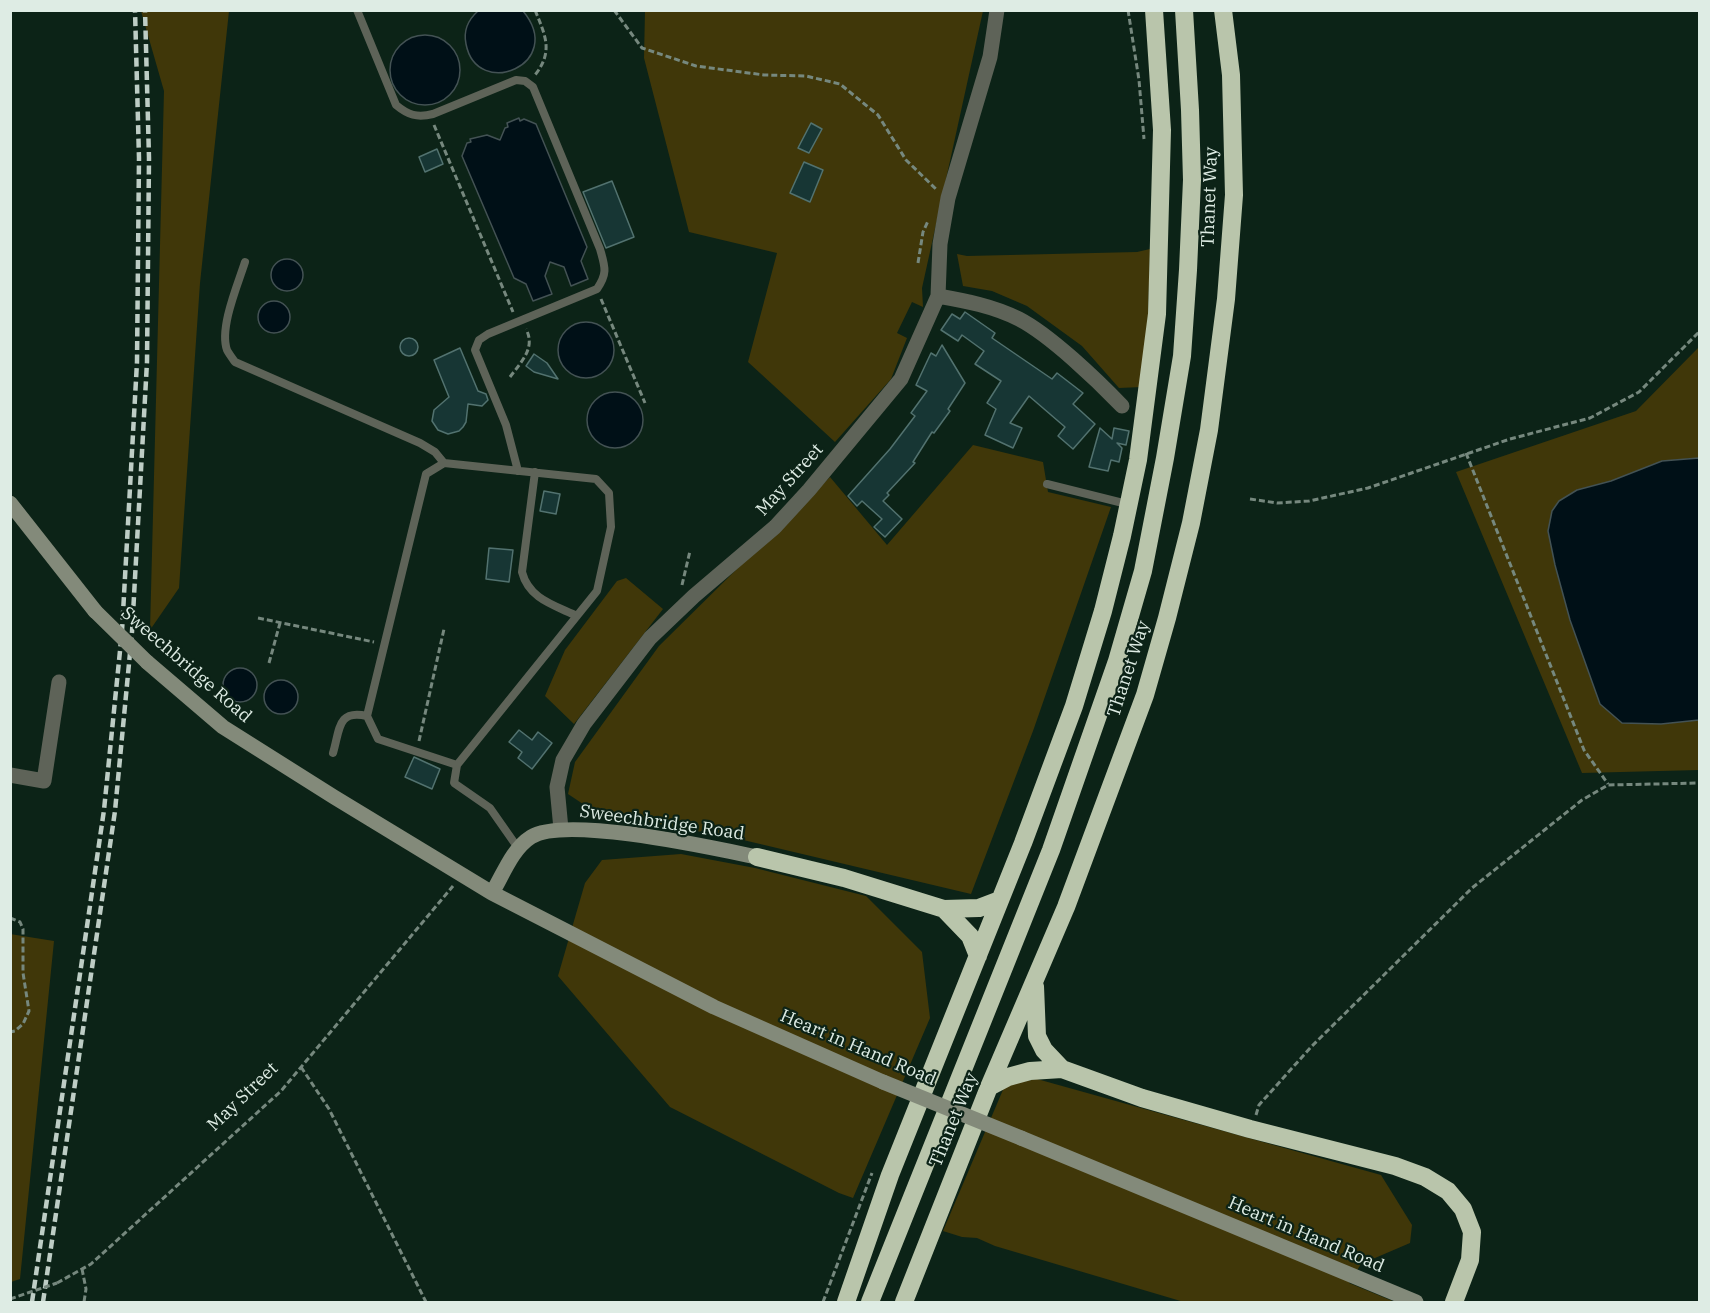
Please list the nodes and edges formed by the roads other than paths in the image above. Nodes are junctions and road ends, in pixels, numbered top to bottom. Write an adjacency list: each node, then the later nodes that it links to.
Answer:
1 (357, 10): 10 (lane)
2 (997, 10): 7 (street, May Street)
3 (1154, 10): 14 (highway)
4 (1184, 10): 33 (highway, Thanet Way)
5 (1223, 10): 29 (highway, Thanet Way)
6 (245, 262): 9 (lane)
7 (938, 296): 8 (street); 21 (street, May Street)
8 (1122, 406)
9 (444, 463): 10 (lane); 17 (lane)
10 (518, 471): 11 (lane)
11 (535, 472): 15 (lane); 15 (lane)
12 (1047, 484): 14 (lane)
13 (10, 503): 24 (street, Sweechbridge Road, bridge)
14 (1129, 504): 26 (highway)
15 (577, 616): 19 (lane)
16 (59, 682): 20 (street)
17 (367, 716): 18 (lane); 19 (lane)
18 (333, 753)
19 (457, 765): 22 (lane)
20 (10, 775)
21 (561, 829): 22 (street); 23 (street, Sweechbridge Road)
22 (519, 848): 25 (street)
23 (757, 857): 27 (highway)
24 (462, 875): 25 (street, Heart in Hand Road)
25 (492, 893): 35 (street, Heart in Hand Road, bridge)
26 (1000, 900): 27 (highway); 28 (highway)
27 (944, 909): 28 (highway)
28 (978, 956): 32 (highway)
29 (1035, 978): 30 (highway); 31 (highway, Thanet Way)
30 (1062, 1069): 31 (highway); 36 (highway)
31 (989, 1087): 34 (highway, Thanet Way)
32 (846, 1302)
33 (870, 1302)
34 (904, 1302)
35 (1416, 1302)
36 (1454, 1302)

